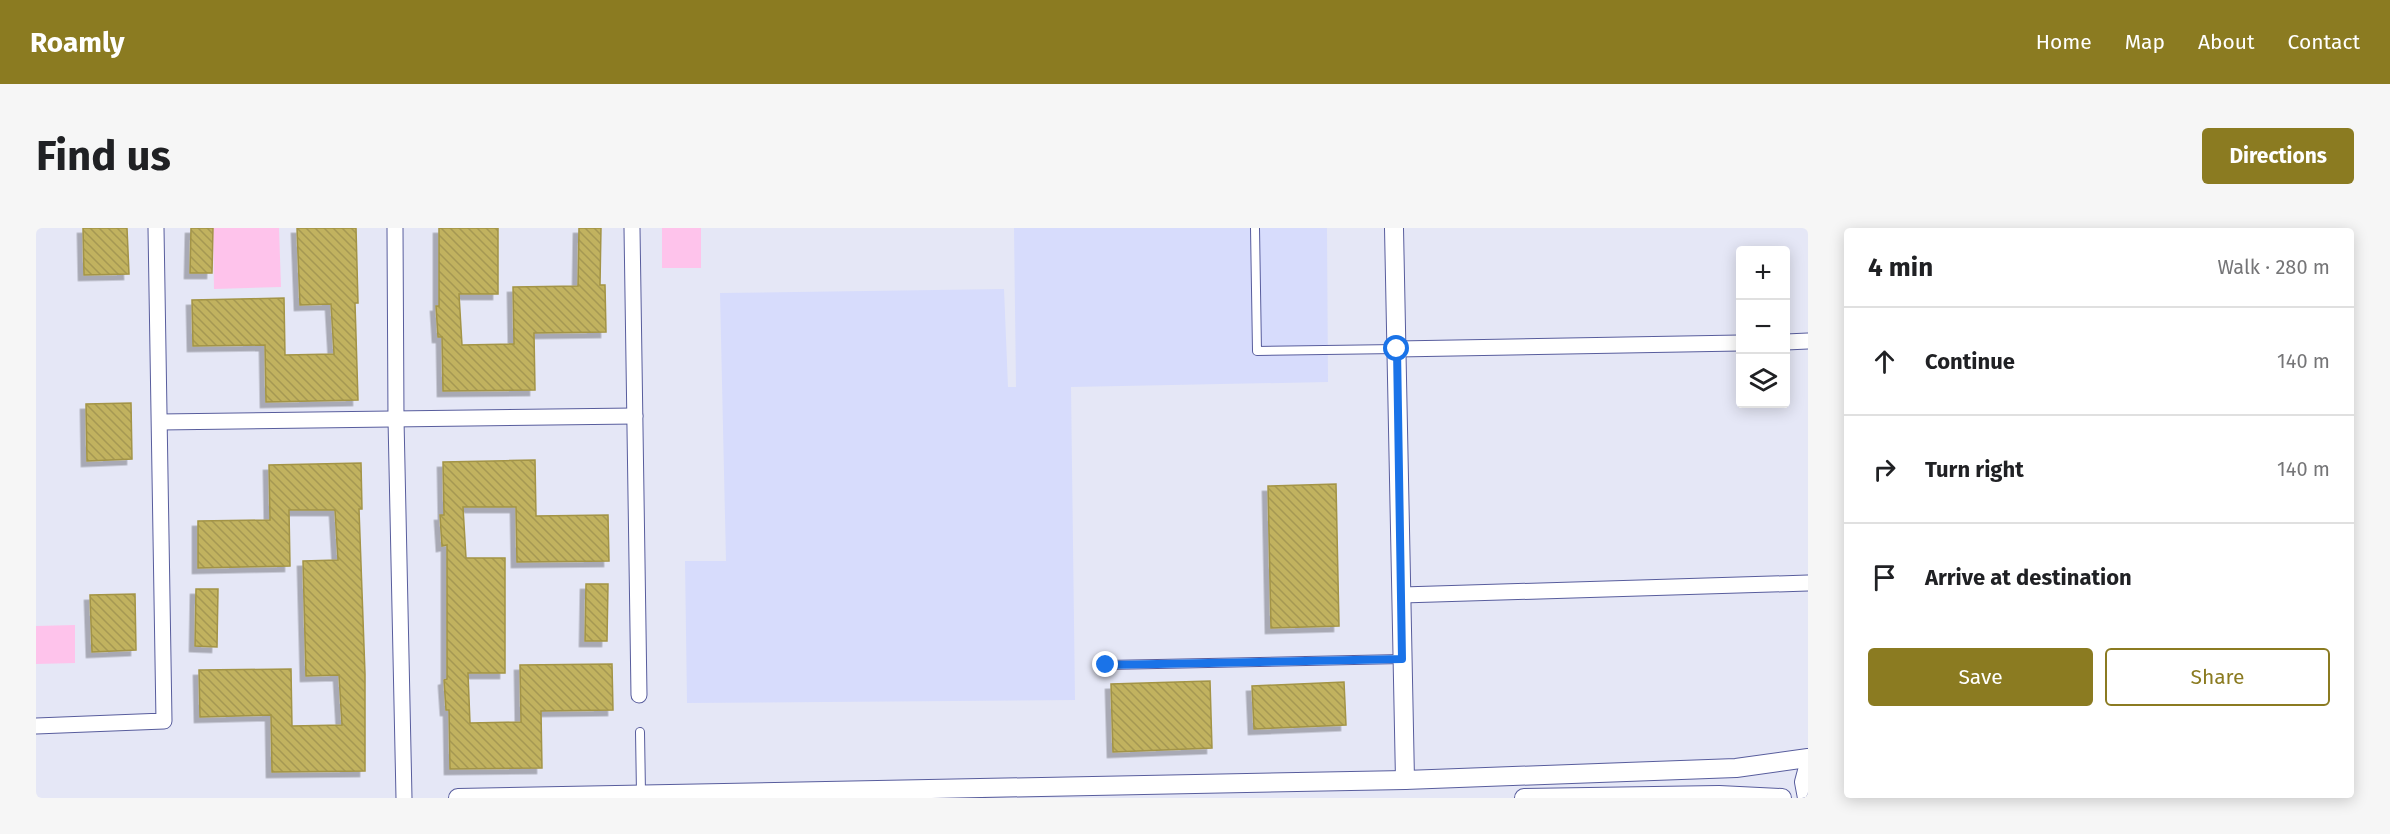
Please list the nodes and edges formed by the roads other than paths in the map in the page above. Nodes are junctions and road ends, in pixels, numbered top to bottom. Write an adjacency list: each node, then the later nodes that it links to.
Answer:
1 (156, 228): 12 (street)
2 (395, 228): 11 (street)
3 (632, 228): 10 (street)
4 (1256, 228): 9 (lane)
5 (1394, 228): 9 (street)
6 (1808, 341): 7 (street)
7 (1790, 342)
8 (1736, 343): 9 (street)
9 (1397, 349): 14 (street)
10 (635, 416): 11 (street); 17 (street)
11 (396, 419): 12 (street); 26 (street)
12 (160, 422): 18 (street)
13 (1808, 583): 14 (street)
14 (1402, 595): 15 (street)
15 (1402, 659): 16 (lane); 22 (street)
16 (1106, 665)
17 (639, 695)
18 (36, 726)
19 (640, 732): 25 (lane)
20 (1808, 758): 22 (street)
21 (1808, 767): 31 (street)
22 (1405, 780): 24 (street)
23 (885, 793): 24 (street); 25 (street)
24 (920, 793)
25 (641, 795): 27 (street)
26 (404, 798)
27 (458, 798)
28 (1524, 798): 29 (street)
29 (1530, 798): 30 (street)
30 (1782, 798)
31 (1807, 798)

